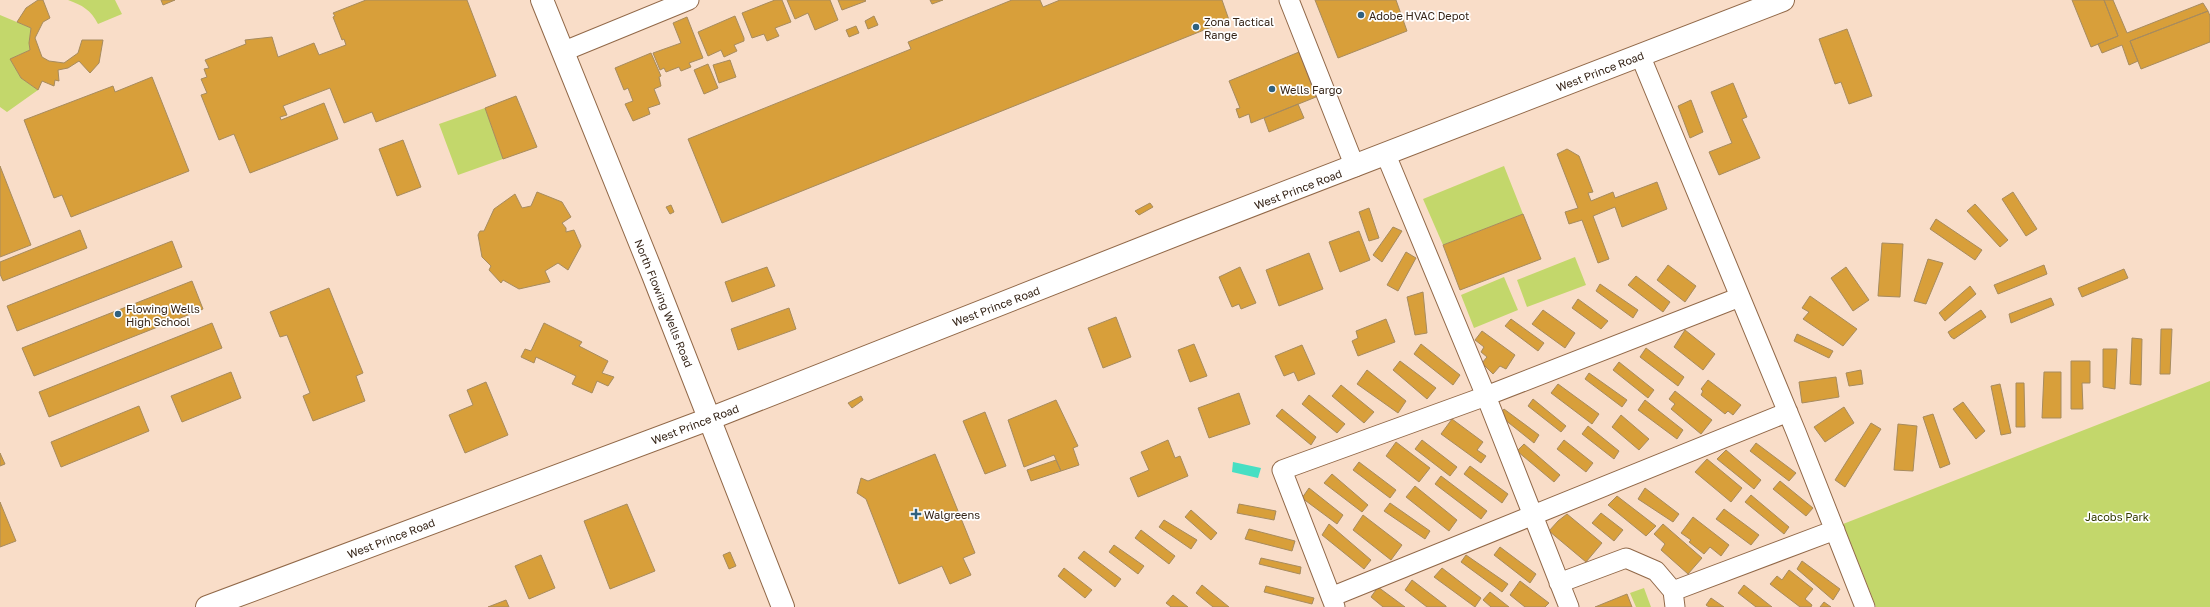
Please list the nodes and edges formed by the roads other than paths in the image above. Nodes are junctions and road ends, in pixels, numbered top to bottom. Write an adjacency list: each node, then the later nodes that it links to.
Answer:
1 (542, 0): 5 (main road, North Flowing Wells Road)
2 (689, 0): 5 (street)
3 (1289, 0): 8 (street)
4 (1783, 0): 6 (main road, West Prince Road)
5 (562, 52): 12 (main road, North Flowing Wells Road)
6 (1640, 55): 7 (main road, West Prince Road); 9 (street)
7 (1386, 155): 8 (main road, West Prince Road); 10 (street)
8 (1355, 167): 12 (main road, West Prince Road)
9 (1740, 297): 10 (street); 11 (street)
10 (1486, 396): 13 (street); 17 (street)
11 (1788, 412): 13 (street); 14 (street)
12 (709, 419): 18 (main road, West Prince Road); 19 (main road, North Flowing Wells Road)
13 (1533, 516): 15 (street); 17 (street)
14 (1835, 530): 16 (street); 21 (street)
15 (1559, 583): 16 (street); 20 (street)
16 (1674, 599)
17 (1333, 602)
18 (208, 607)
19 (783, 607)
20 (1569, 607)
21 (1865, 607)

